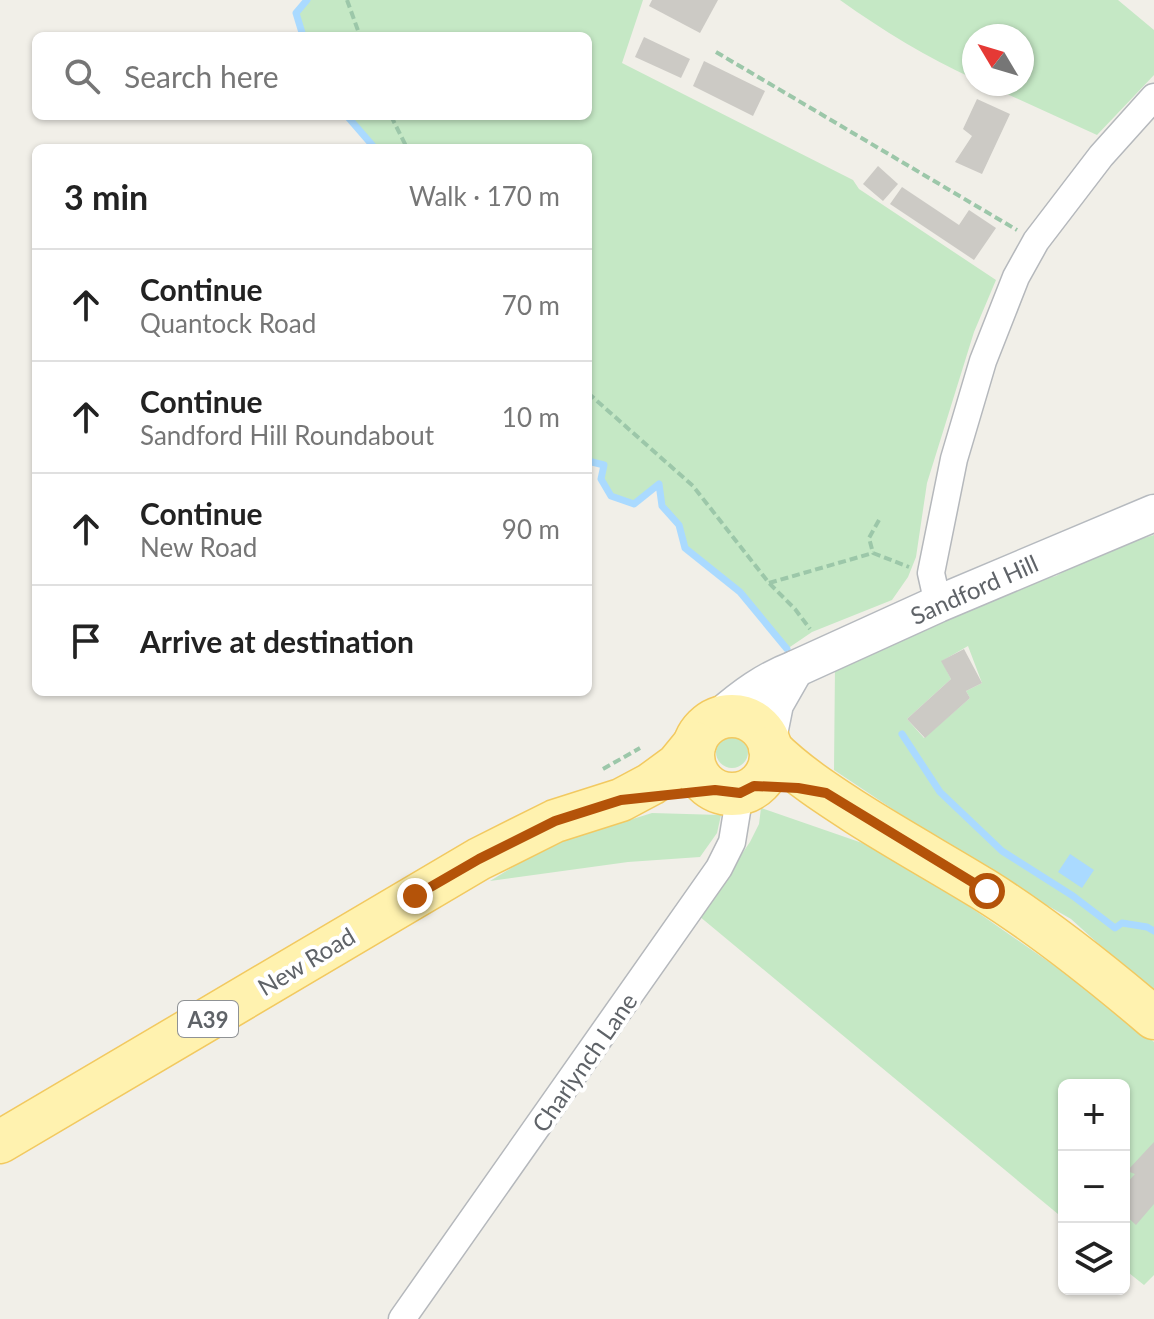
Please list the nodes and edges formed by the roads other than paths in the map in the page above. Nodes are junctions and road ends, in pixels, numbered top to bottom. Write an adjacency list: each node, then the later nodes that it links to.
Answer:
1 (1154, 97): 3 (street)
2 (1154, 513): 3 (main road, Sandford Hill)
3 (935, 588): 4 (main road, Sandford Hill)
4 (795, 669): 5 (main road, Sandford Hill); 6 (main road)
5 (708, 730): 6 (main road); 6 (main road); 7 (main road, New Road / A39)
6 (749, 771): 7 (main road, New Road / A39); 8 (main road); 10 (street, Charlynch Lane)
7 (621, 800): 9 (main road, New Road / A39)
8 (1154, 1018)
9 (0, 1142)
10 (402, 1319)

